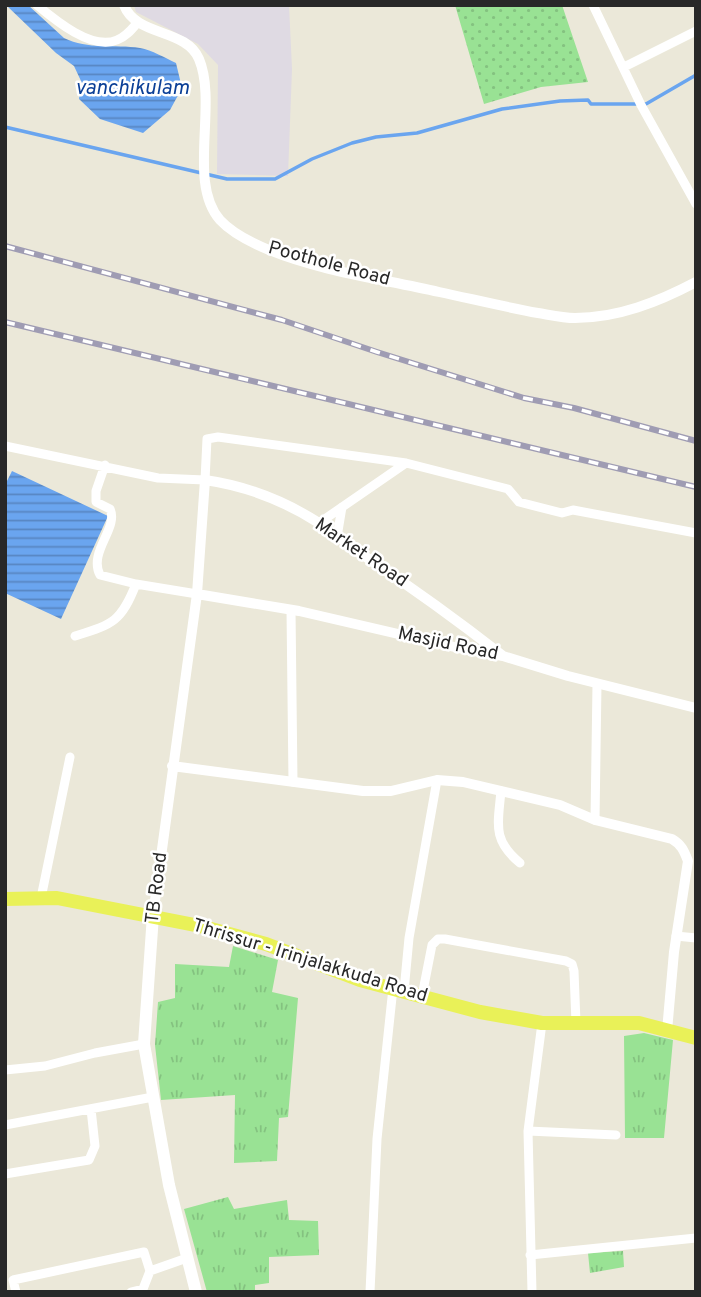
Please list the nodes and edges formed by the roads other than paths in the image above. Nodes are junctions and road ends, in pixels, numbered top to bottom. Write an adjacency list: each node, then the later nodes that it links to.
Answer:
1 (37, 5): 4 (street)
2 (124, 5): 4 (street, Poothole Road)
3 (593, 5): 6 (street)
4 (138, 22): 8 (street, Poothole Road)
5 (696, 31): 6 (street)
6 (624, 67): 7 (street)
7 (696, 204)
8 (696, 282)
9 (5, 446): 11 (street)
10 (406, 463): 12 (street); 13 (street); 15 (street)
11 (105, 465): 12 (street); 17 (street)
12 (205, 480): 14 (street, Market Road); 18 (street, TB Road)
13 (342, 507): 14 (street); 16 (street)
14 (319, 523): 16 (street, Market Road)
15 (696, 533)
16 (337, 537): 21 (street, Market Road)
17 (136, 584): 18 (street); 20 (street)
18 (197, 594): 19 (street, Masjid Road); 25 (street, TB Road)
19 (291, 610): 21 (street, Masjid Road); 27 (street)
20 (75, 636)
21 (503, 656): 22 (street, Masjid Road)
22 (597, 684): 23 (street, Masjid Road); 29 (street)
23 (696, 708)
24 (69, 757): 31 (street)
25 (172, 766): 27 (street); 33 (street, TB Road)
26 (437, 780): 27 (street); 28 (street); 36 (street)
27 (293, 782)
28 (501, 791): 29 (street); 30 (street)
29 (595, 820): 34 (street)
30 (520, 863)
31 (41, 898): 32 (main road, Thrissur - Irinjalakkuda Road); 33 (main road, Thrissur - Irinjalakkuda Road)
32 (5, 899)
33 (153, 915): 36 (main road, Thrissur - Irinjalakkuda Road); 42 (main road, TB Road)
34 (676, 936): 35 (street); 40 (street)
35 (696, 938)
36 (398, 990): 37 (main road, Thrissur - Irinjalakkuda Road); 57 (street)
37 (422, 996): 38 (main road, Thrissur - Irinjalakkuda Road); 39 (street)
38 (542, 1023): 39 (main road, Thrissur - Irinjalakkuda Road); 47 (street)
39 (576, 1023): 40 (main road, Thrissur - Irinjalakkuda Road)
40 (667, 1031): 41 (main road, Thrissur - Irinjalakkuda Road)
41 (696, 1038)
42 (144, 1044): 43 (street); 44 (main road, TB Road)
43 (5, 1070)
44 (153, 1097): 45 (street); 52 (main road, TB Road)
45 (91, 1109): 46 (street); 49 (street)
46 (5, 1125)
47 (528, 1131): 48 (street); 51 (street)
48 (616, 1135)
49 (5, 1174)
50 (696, 1238): 51 (street)
51 (530, 1255): 58 (street)
52 (187, 1258): 53 (street); 56 (main road, TB Road)
53 (150, 1271): 54 (street); 55 (street)
54 (16, 1292)
55 (131, 1292)
56 (196, 1292)
57 (370, 1292)
58 (532, 1292)

